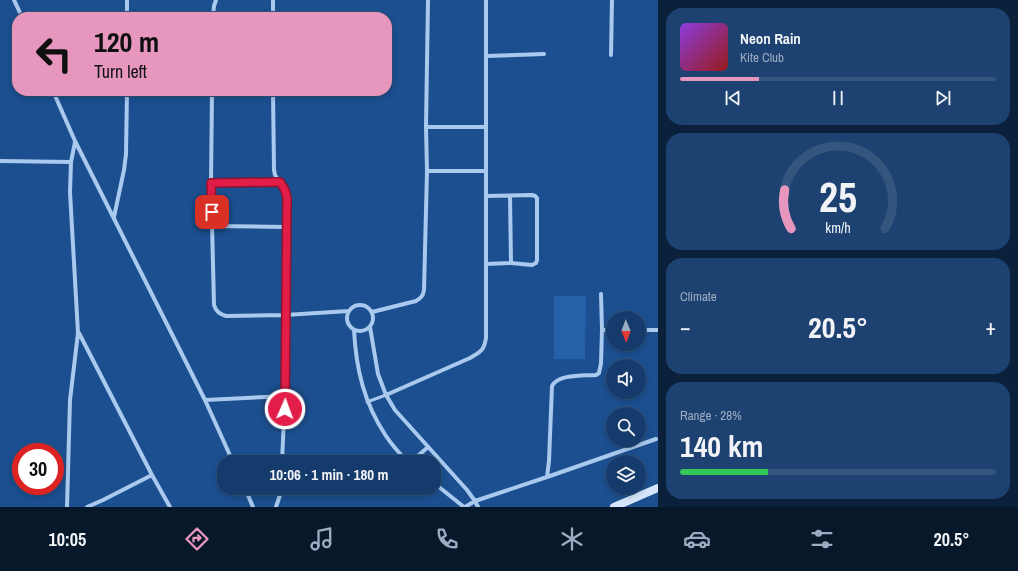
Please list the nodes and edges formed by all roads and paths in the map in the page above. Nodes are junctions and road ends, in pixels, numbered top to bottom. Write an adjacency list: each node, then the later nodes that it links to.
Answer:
1 (14, 0): 8 (street)
2 (127, 0): 9 (street)
3 (216, 0): 10 (street)
4 (273, 0): 11 (street)
5 (428, 0): 20 (street)
6 (486, 0): 14 (street)
7 (612, 0): 13 (street)
8 (20, 12)
9 (127, 12)
10 (213, 12)
11 (273, 12)
12 (544, 54): 14 (street)
13 (611, 55)
14 (486, 56): 19 (street)
15 (55, 96): 21 (street)
16 (127, 96): 30 (street)
17 (212, 96): 27 (street)
18 (273, 96): 26 (street)
19 (486, 127): 20 (street); 25 (street)
20 (426, 128): 24 (street)
21 (75, 141): 23 (street); 30 (street)
22 (0, 162): 23 (street)
23 (71, 162): 45 (street)
24 (427, 171): 25 (street); 37 (street)
25 (486, 171): 28 (street)
26 (280, 182): 27 (street); 32 (street)
27 (211, 183): 31 (street)
28 (486, 196): 29 (street); 34 (street)
29 (510, 196): 33 (street); 33 (street)
30 (114, 217): 48 (street)
31 (212, 226): 32 (street); 38 (street)
32 (286, 227): 38 (street)
33 (511, 263): 34 (street)
34 (486, 264): 46 (street)
35 (601, 294): 41 (street)
36 (349, 311): 37 (street); 38 (street); 40 (street)
37 (372, 312): 39 (street)
38 (285, 315): 47 (street)
39 (370, 327): 40 (street); 46 (street)
40 (354, 330): 49 (street)
41 (602, 330): 42 (street); 57 (street)
42 (606, 330)
43 (646, 330): 44 (street)
44 (658, 330)
45 (78, 333): 56 (street); 63 (street)
46 (386, 394): 49 (lane); 51 (street)
47 (285, 396): 48 (street); 53 (street)
48 (205, 400): 52 (street)
49 (367, 402): 54 (street)
50 (656, 439): 57 (street)
51 (428, 447): 55 (street); 62 (street)
52 (230, 455)
53 (282, 455)
54 (402, 455)
55 (418, 455)
56 (152, 475): 64 (street); 65 (street)
57 (547, 476): 62 (street)
58 (658, 488): 70 (street)
59 (441, 489): 68 (street)
60 (248, 495): 66 (street)
61 (280, 495): 67 (street)
62 (475, 501): 68 (street); 69 (street)
63 (67, 507)
64 (87, 507)
65 (170, 507)
66 (253, 507)
67 (276, 507)
68 (464, 507)
69 (478, 507)
70 (614, 507)

